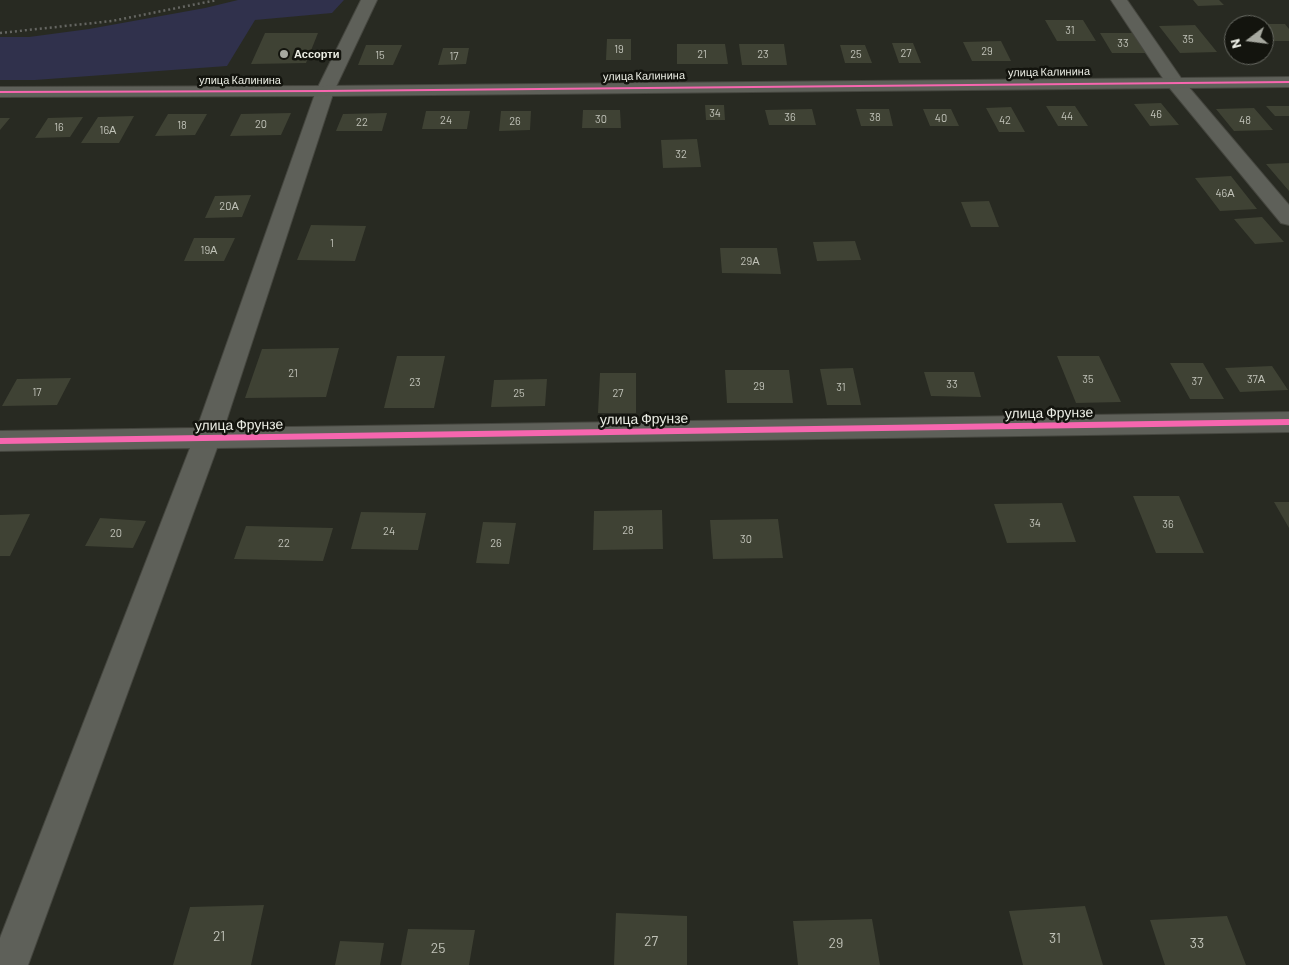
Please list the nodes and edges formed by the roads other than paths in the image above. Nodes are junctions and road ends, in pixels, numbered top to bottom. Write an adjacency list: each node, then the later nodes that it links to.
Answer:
1 (369, 0): 5 (street)
2 (1119, 0): 3 (street)
3 (1174, 82): 4 (street, улица Калинина); 5 (street, улица Калинина); 7 (street)
4 (1289, 82)
5 (325, 91): 6 (street, улица Калинина); 9 (street)
6 (0, 92)
7 (1289, 218)
8 (1289, 422): 9 (street, улица Фрунзе)
9 (207, 438): 10 (street, улица Фрунзе); 11 (street)
10 (0, 440)
11 (9, 965)

